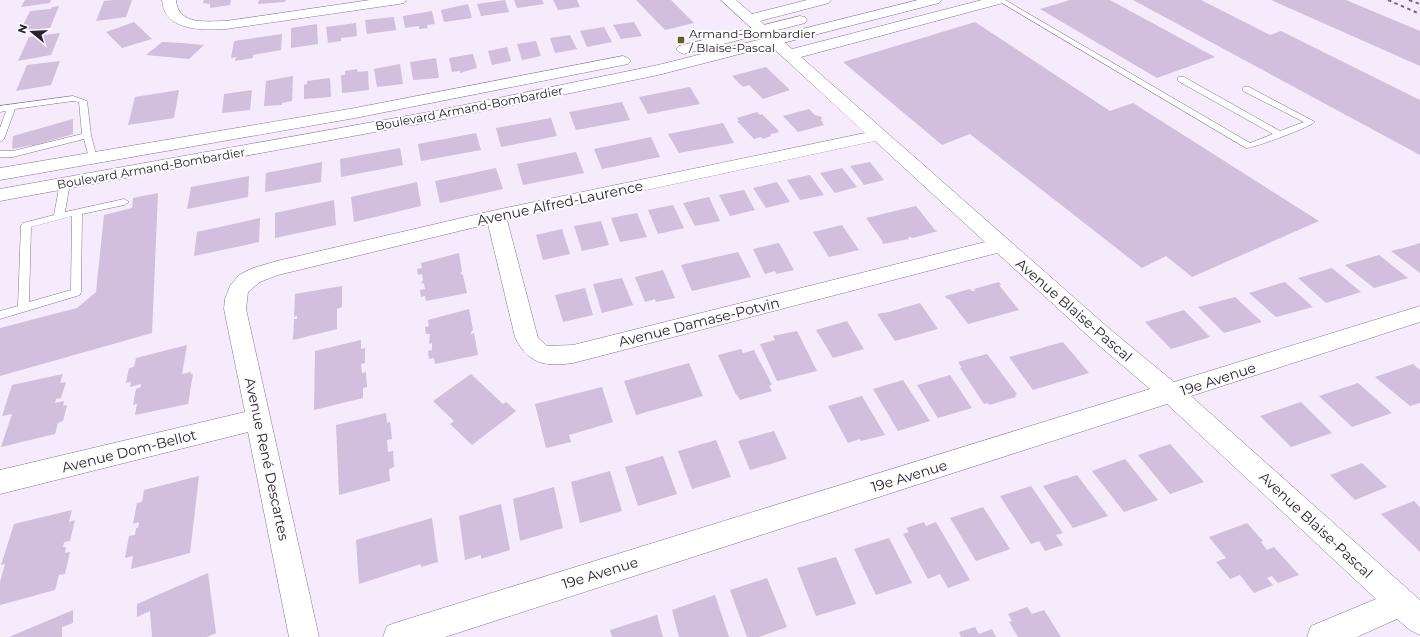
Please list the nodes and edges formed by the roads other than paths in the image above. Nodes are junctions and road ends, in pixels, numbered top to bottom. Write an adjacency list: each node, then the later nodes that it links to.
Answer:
1 (169, 0): 2 (street)
2 (399, 0)
3 (728, 0): 8 (street, Avenue Blaise-Pascal)
4 (824, 0): 8 (street, Boulevard Armand-Bombardier)
5 (884, 0): 8 (street, Boulevard Armand-Bombardier)
6 (934, 0): 8 (street, Boulevard Armand-Bombardier)
7 (999, 0): 8 (street, Boulevard Armand-Bombardier); 15 (lane)
8 (768, 36): 16 (street, Avenue Blaise-Pascal); 18 (street, Boulevard Armand-Bombardier); 20 (street, Boulevard Armand-Bombardier)
9 (1181, 79): 15 (lane)
10 (1246, 89): 15 (lane)
11 (12, 107): 12 (lane); 13 (lane); 14 (lane)
12 (0, 109)
13 (2, 135)
14 (87, 135): 17 (lane); 18 (lane)
15 (1281, 135)
16 (880, 136): 25 (street, Avenue Alfred-Laurence); 26 (street, Avenue Blaise-Pascal)
17 (0, 154)
18 (93, 158): 19 (street, Boulevard Armand-Bombardier)
19 (0, 174)
20 (65, 183): 21 (street, Boulevard Armand-Bombardier); 24 (lane)
21 (0, 195)
22 (124, 202): 23 (lane)
23 (77, 212): 24 (lane); 28 (lane)
24 (59, 216): 28 (lane)
25 (496, 216): 26 (street, Avenue Damase-Potvin); 27 (street, Avenue Alfred-Laurence)
26 (1000, 244): 31 (street, Avenue Blaise-Pascal)
27 (243, 282): 32 (street, Avenue René Descartes)
28 (23, 307): 29 (lane)
29 (0, 315)
30 (1416, 320): 31 (street, 19e Avenue)
31 (1172, 394): 34 (street, Avenue Blaise-Pascal); 36 (street, 19e Avenue)
32 (258, 419): 33 (street, Avenue Dom-Bellot); 35 (street, Avenue René Descartes)
33 (0, 482)
34 (1410, 612): 37 (street)
35 (304, 637)
36 (398, 637)
37 (1322, 637)

